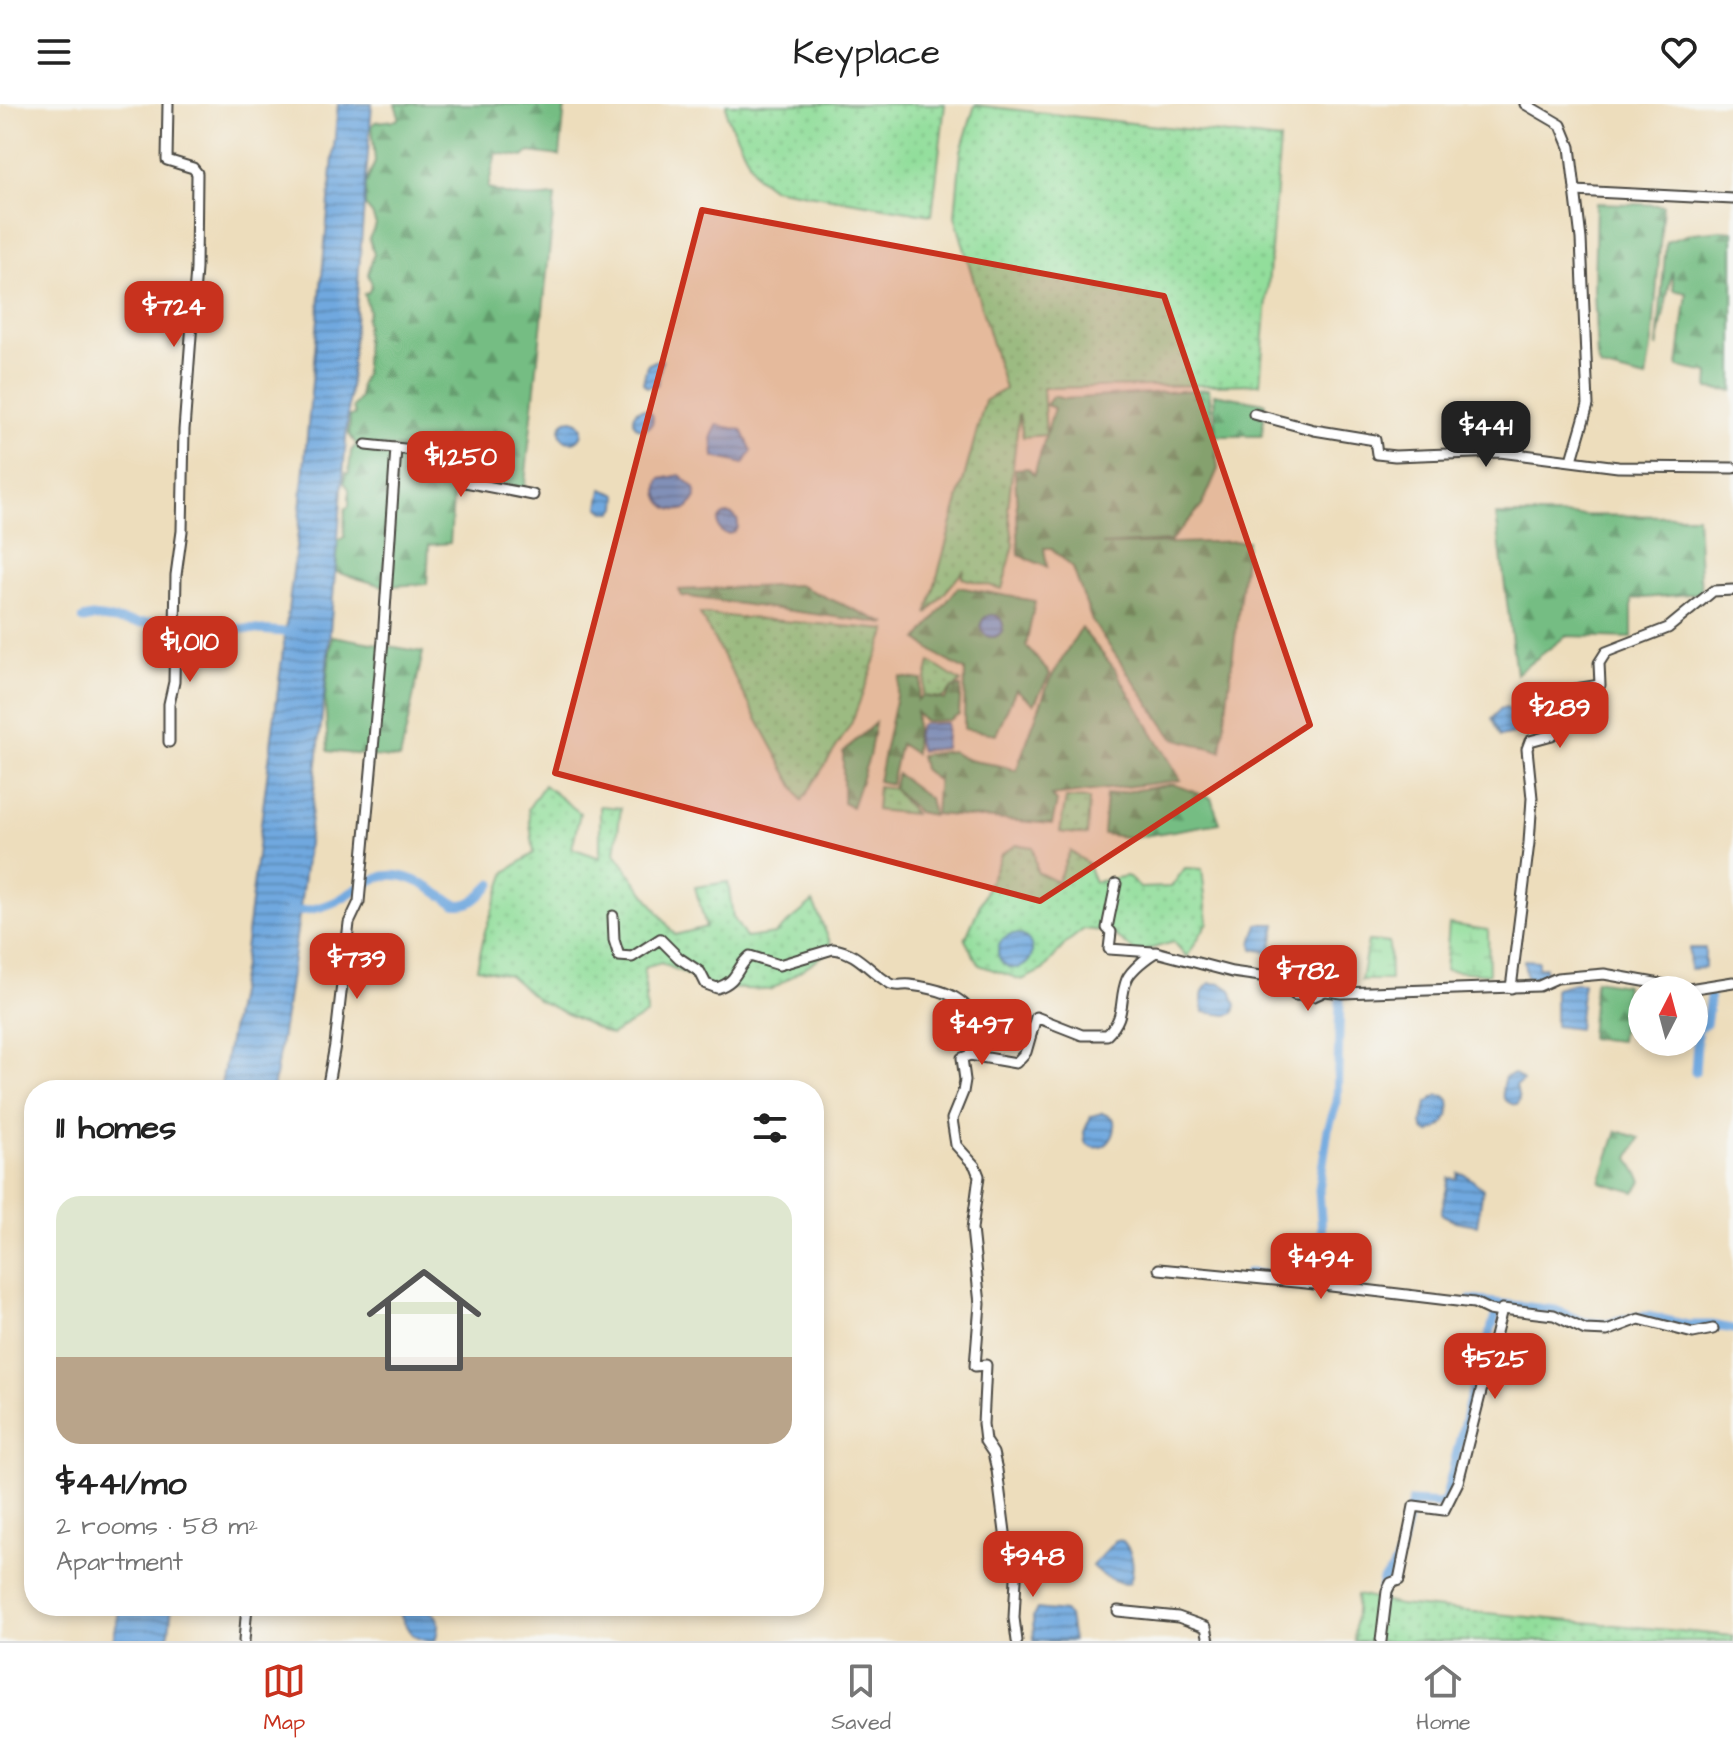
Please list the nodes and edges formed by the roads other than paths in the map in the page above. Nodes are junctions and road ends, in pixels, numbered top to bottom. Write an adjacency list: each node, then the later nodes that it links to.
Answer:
1 (168, 104): 14 (street)
2 (1525, 104): 3 (street)
3 (1575, 191): 4 (street); 10 (street)
4 (1733, 199)
5 (1254, 414): 10 (street)
6 (438, 440): 9 (street)
7 (366, 445): 8 (street)
8 (396, 448): 9 (street); 21 (street)
9 (442, 453): 12 (street)
10 (1572, 460): 11 (street)
11 (1733, 468)
12 (533, 495)
13 (1733, 590): 19 (street)
14 (169, 742)
15 (1116, 884): 17 (street)
16 (613, 916): 20 (street)
17 (1156, 952): 19 (street); 20 (street)
18 (1733, 982): 19 (street)
19 (1511, 988)
20 (970, 1055): 28 (street)
21 (329, 1080)
22 (1159, 1269): 23 (street)
23 (1501, 1312): 24 (street); 30 (street)
24 (1713, 1329)
25 (1118, 1611): 29 (street)
26 (246, 1616): 27 (street)
27 (244, 1641)
28 (1017, 1641)
29 (1209, 1641)
30 (1381, 1641)

